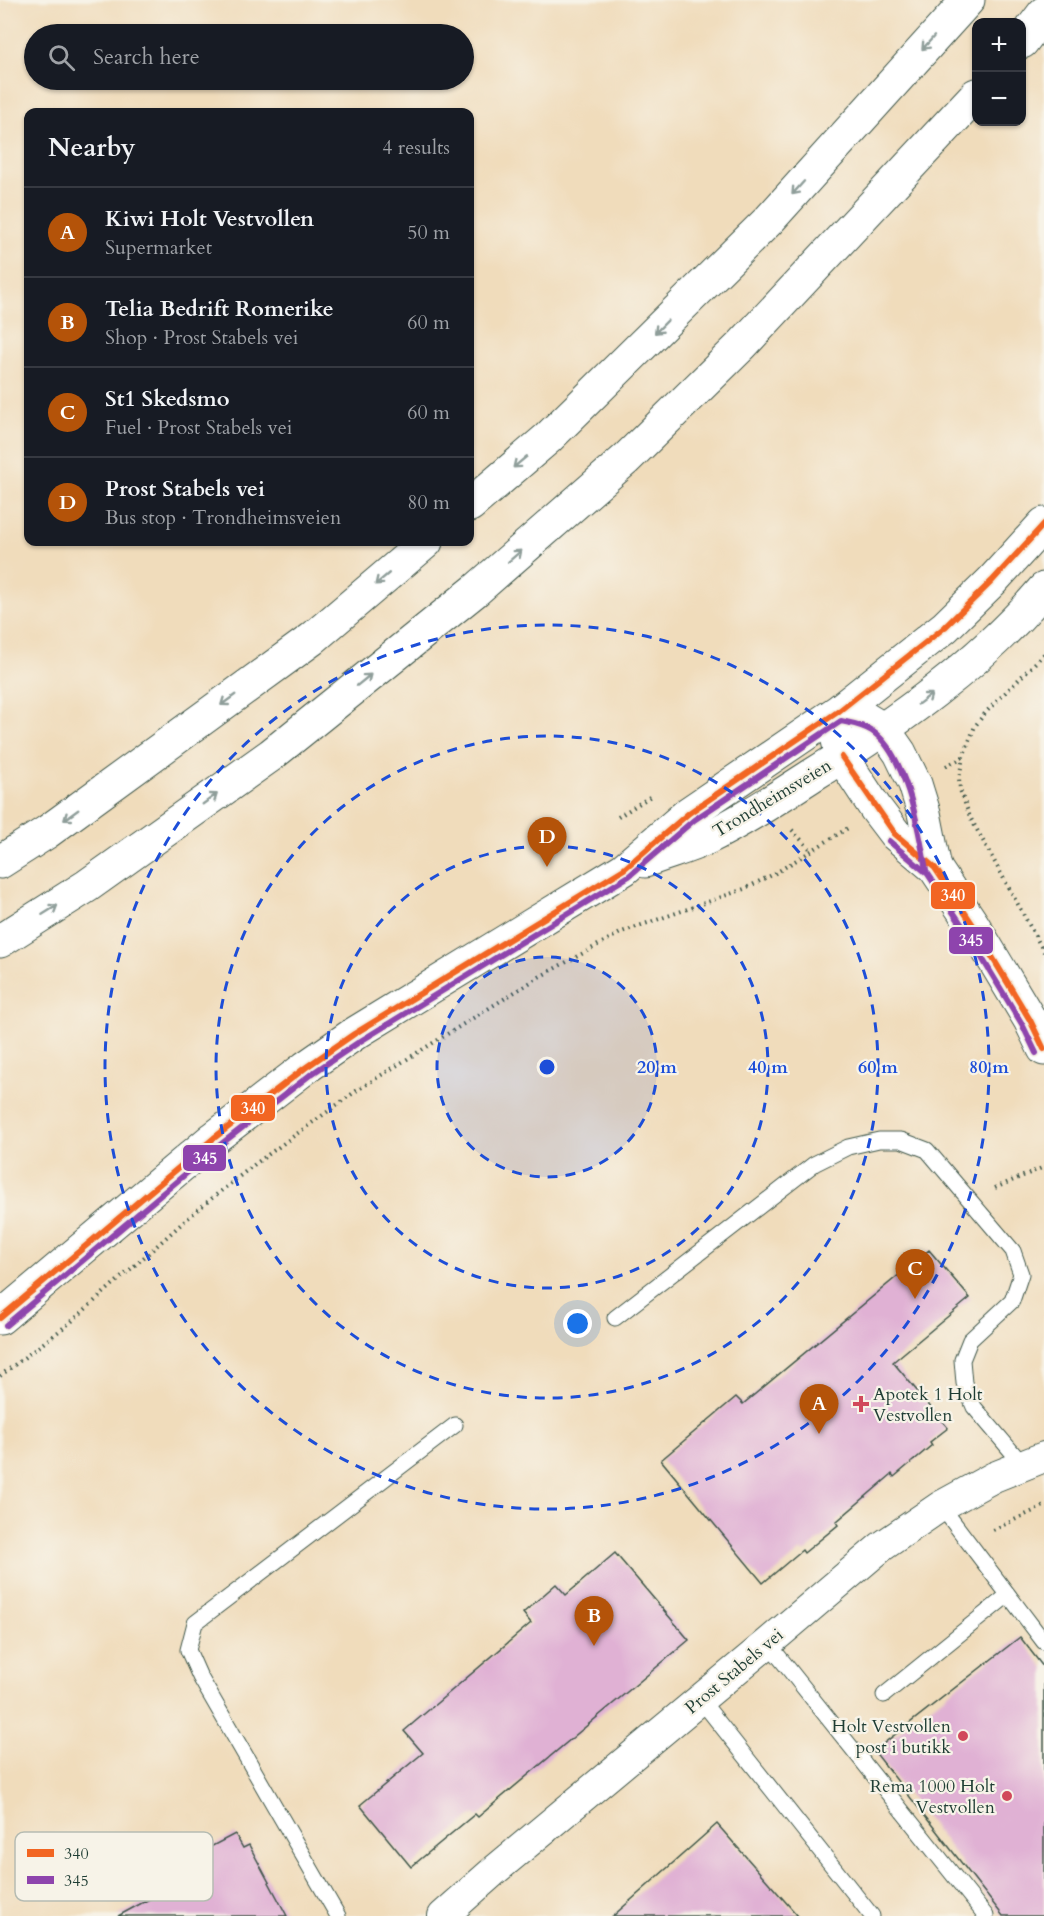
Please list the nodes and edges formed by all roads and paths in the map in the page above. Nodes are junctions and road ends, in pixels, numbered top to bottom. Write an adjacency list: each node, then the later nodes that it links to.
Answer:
1 (968, 0): 5 (main road, one-way to 5)
2 (1044, 13): 3 (main road)
3 (1026, 37)
4 (972, 99): 19 (main road, one-way to 4)
5 (474, 502)
6 (1044, 524): 10 (main road, Trondheimsveien)
7 (421, 546): 16 (main road, one-way to 16)
8 (1044, 589): 11 (main road, Trondheimsveien, one-way to 8)
9 (1044, 654): 20 (path)
10 (839, 711): 11 (main road); 12 (main road); 17 (main road, Trondheimsveien)
11 (884, 730): 12 (main road, Trondheimsveien); 18 (main road)
12 (842, 757): 17 (main road, Trondheimsveien); 18 (main road)
13 (786, 822): 15 (path)
14 (857, 822): 15 (path)
15 (812, 851): 26 (path)
16 (0, 861)
17 (624, 868): 24 (main road, Trondheimsveien)
18 (935, 868): 21 (main road)
19 (0, 941)
20 (1044, 952)
21 (1044, 1049)
22 (1044, 1167): 23 (path)
23 (970, 1199): 25 (lane); 28 (lane)
24 (0, 1318)
25 (615, 1318)
26 (0, 1376)
27 (455, 1425): 37 (lane)
28 (1033, 1461): 29 (street, Prost Stabels vei)
29 (941, 1506): 31 (lane); 34 (street, Prost Stabels vei)
30 (1044, 1506): 31 (path)
31 (968, 1543): 32 (lane)
32 (1008, 1595): 33 (lane); 35 (lane)
33 (1044, 1642)
34 (768, 1643): 36 (street, Prost Stabels vei); 40 (lane)
35 (884, 1695)
36 (700, 1699): 38 (street, Prost Stabels vei); 39 (lane)
37 (338, 1916)
38 (443, 1916)
39 (872, 1916)
40 (986, 1916)

